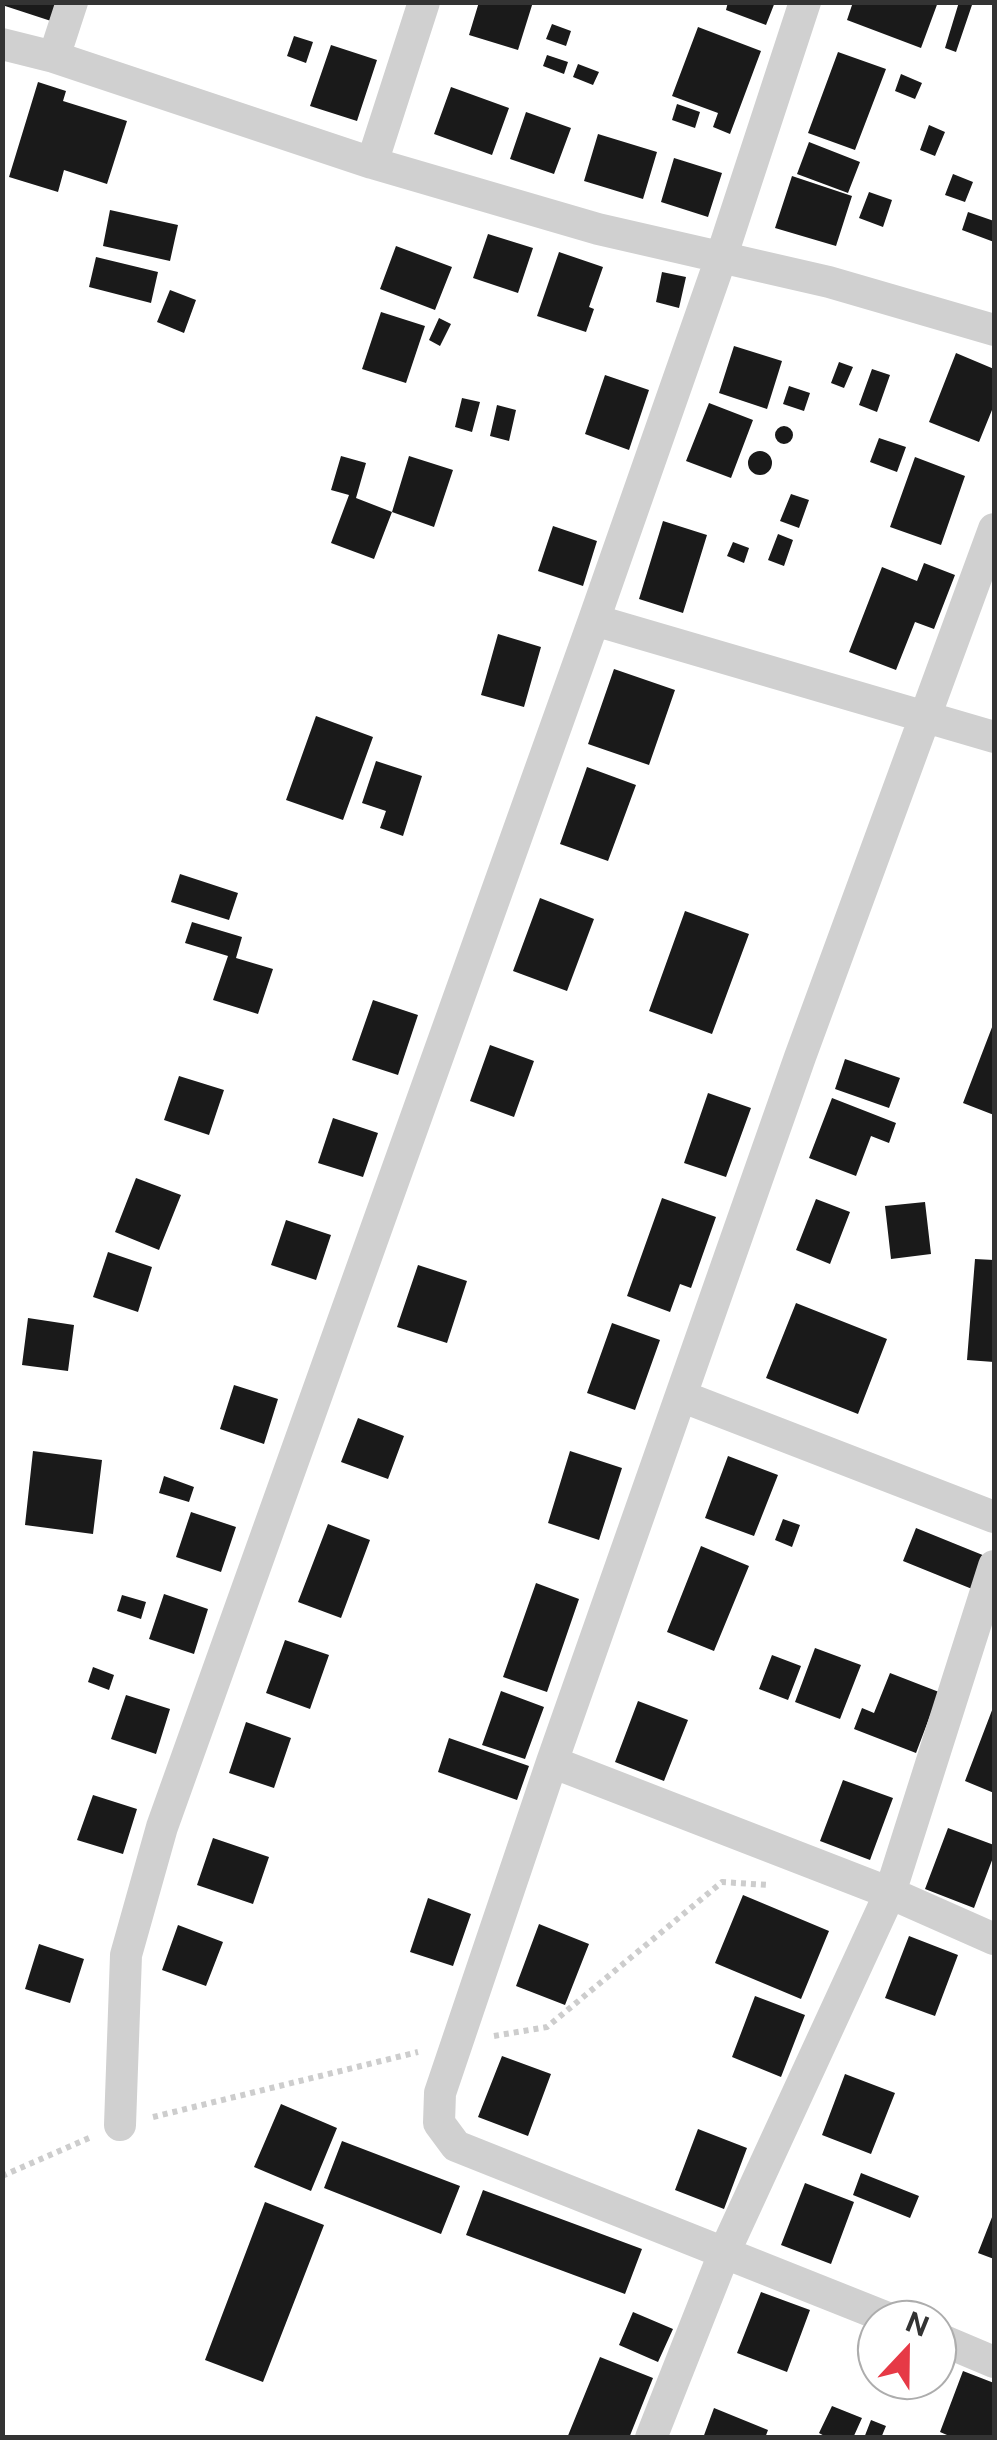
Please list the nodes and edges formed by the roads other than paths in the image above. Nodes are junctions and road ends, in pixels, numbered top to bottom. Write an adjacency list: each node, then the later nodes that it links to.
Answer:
1 (72, 2): 5 (street)
2 (424, 2): 6 (street)
3 (806, 2): 7 (street)
4 (2, 44): 5 (street)
5 (54, 57): 6 (street)
6 (372, 163): 7 (street)
7 (721, 258): 8 (street); 10 (street)
8 (994, 330)
9 (994, 529): 11 (street)
10 (594, 620): 11 (street); 19 (street)
11 (924, 716): 12 (street); 13 (street)
12 (994, 737)
13 (681, 1396): 14 (street); 16 (street)
14 (994, 1517)
15 (994, 1566): 17 (street)
16 (552, 1762): 17 (street); 20 (street)
17 (890, 1894): 18 (street); 20 (street)
18 (994, 1939)
19 (120, 2125)
20 (725, 2252): 21 (street); 24 (street)
21 (857, 2305)
22 (957, 2346): 23 (street)
23 (994, 2362)
24 (651, 2438)

